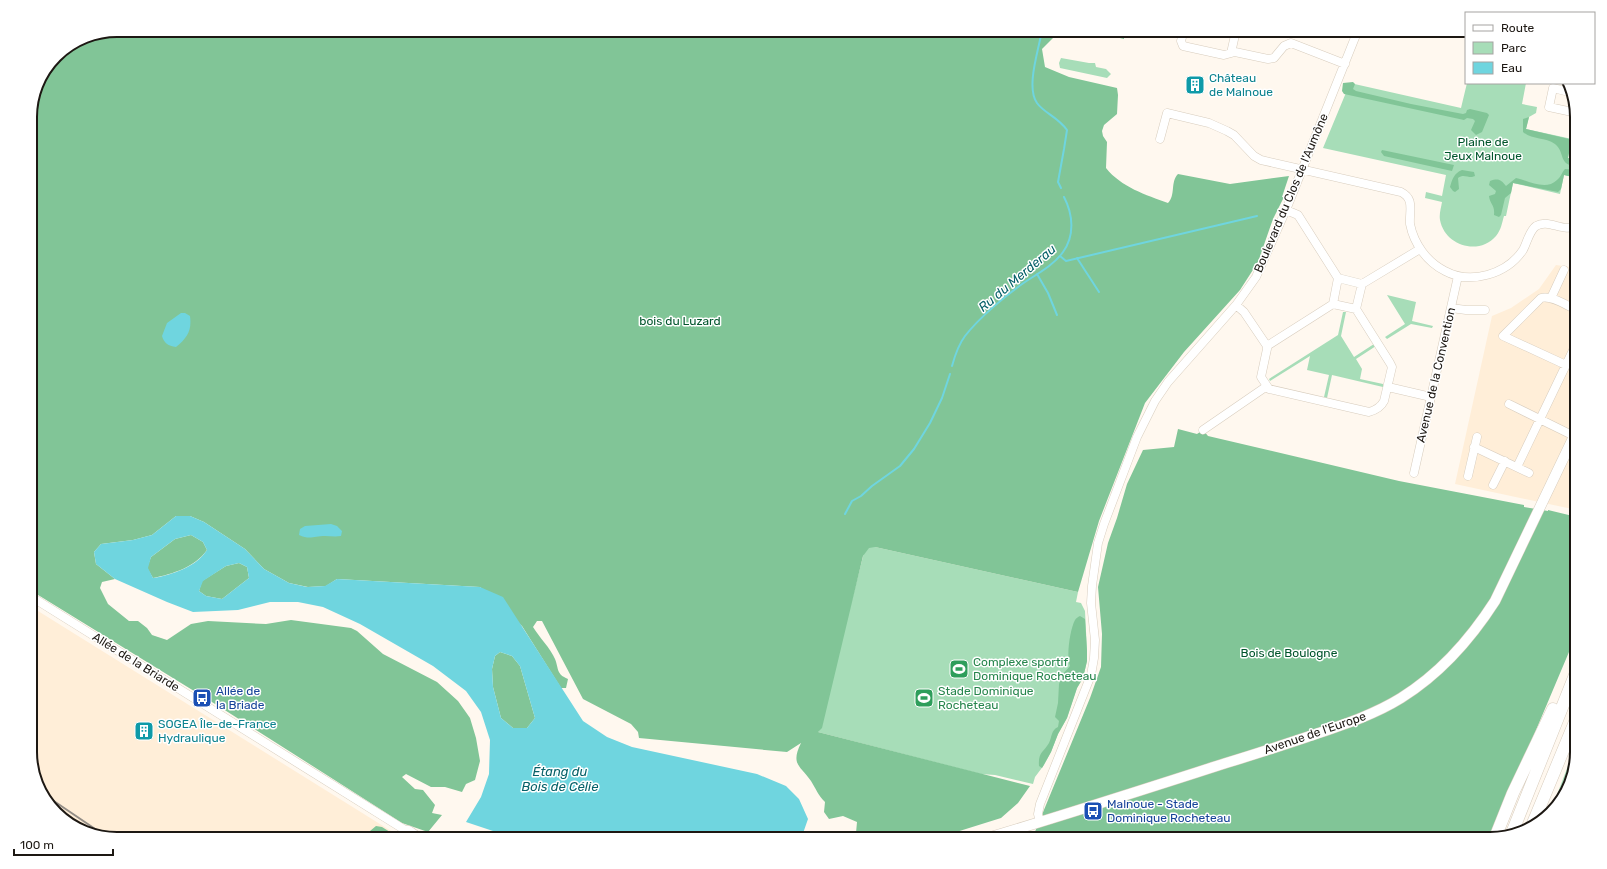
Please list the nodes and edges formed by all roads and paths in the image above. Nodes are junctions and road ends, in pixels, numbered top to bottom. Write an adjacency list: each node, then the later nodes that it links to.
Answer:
1 (1182, 37): 4 (street)
2 (1235, 37): 4 (street)
3 (1355, 37): 5 (street, Boulevard du Clos de l'Aumône)
4 (1231, 53): 5 (street)
5 (1345, 64): 9 (street, Boulevard du Clos de l'Aumône)
6 (1565, 91): 7 (street)
7 (1570, 112)
8 (1160, 139): 9 (street)
9 (1302, 170): 10 (street, Boulevard du Clos de l'Aumône); 12 (street)
10 (1286, 210): 15 (street); 19 (street, Boulevard du Clos de l'Aumône)
11 (1570, 228): 14 (street)
12 (1420, 249): 14 (street); 16 (street)
13 (1564, 270): 17 (street)
14 (1458, 276): 21 (street, Avenue de la Convention)
15 (1338, 278): 16 (street); 18 (street)
16 (1362, 284): 22 (street)
17 (1551, 298): 20 (street); 26 (street)
18 (1333, 304): 22 (street); 24 (street)
19 (1236, 305): 24 (street); 47 (street, Boulevard du Clos de l'Aumône)
20 (1570, 307)
21 (1451, 308): 23 (street); 29 (street, Avenue de la Convention)
22 (1356, 309): 28 (street)
23 (1485, 310)
24 (1266, 346): 27 (street)
25 (1570, 357): 26 (street)
26 (1566, 365): 31 (street)
27 (1267, 386): 28 (street); 32 (street)
28 (1388, 387): 29 (street)
29 (1431, 397): 39 (street, Avenue de la Convention)
30 (1509, 404): 31 (street)
31 (1540, 419): 33 (street); 38 (street)
32 (1203, 430)
33 (1570, 431)
34 (1477, 437): 36 (street)
35 (1570, 445): 47 (main road, Avenue de l'Europe)
36 (1474, 447): 37 (street); 41 (street)
37 (1505, 461): 38 (street); 42 (street)
38 (1517, 467): 40 (street)
39 (1414, 473)
40 (1529, 473)
41 (1468, 476)
42 (1493, 485)
43 (37, 600): 49 (street, Allée de la Briarde)
44 (1569, 688): 48 (highway); 50 (highway)
45 (1570, 735): 46 (highway)
46 (1535, 818)
47 (1040, 822): 52 (main road)
48 (1514, 828)
49 (405, 830): 51 (street, Allée de la Briarde)
50 (1498, 831)
51 (411, 832)
52 (1007, 832)

